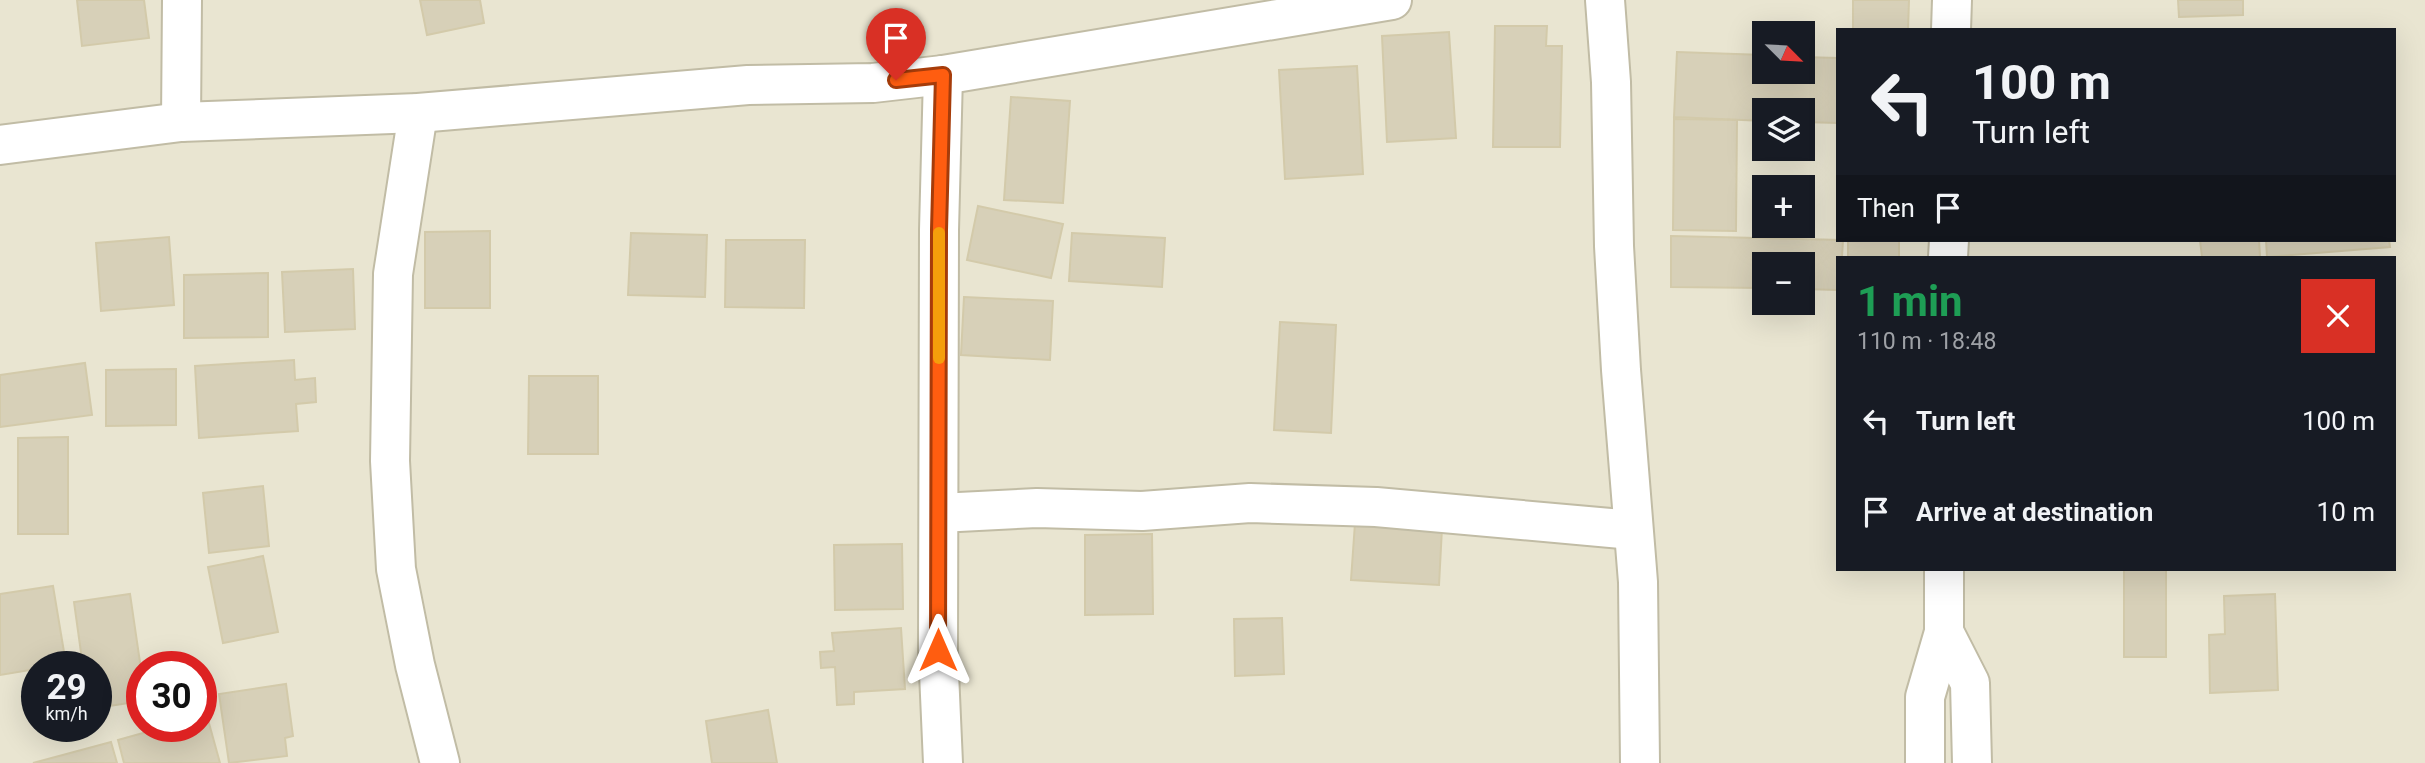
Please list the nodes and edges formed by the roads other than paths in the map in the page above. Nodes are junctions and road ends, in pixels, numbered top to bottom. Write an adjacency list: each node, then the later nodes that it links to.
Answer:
1 (182, 0): 8 (street)
2 (1392, 0): 6 (street)
3 (1605, 0): 11 (street)
4 (1952, 0): 5 (street)
5 (1951, 28)
6 (943, 75): 7 (street); 10 (street)
7 (418, 113): 8 (street); 14 (street)
8 (181, 122): 9 (street)
9 (0, 145)
10 (939, 513): 11 (street); 15 (street)
11 (1633, 530): 16 (street)
12 (1944, 571): 13 (street)
13 (1944, 632): 17 (street); 18 (street)
14 (440, 763)
15 (943, 763)
16 (1640, 763)
17 (1924, 763)
18 (1972, 763)

